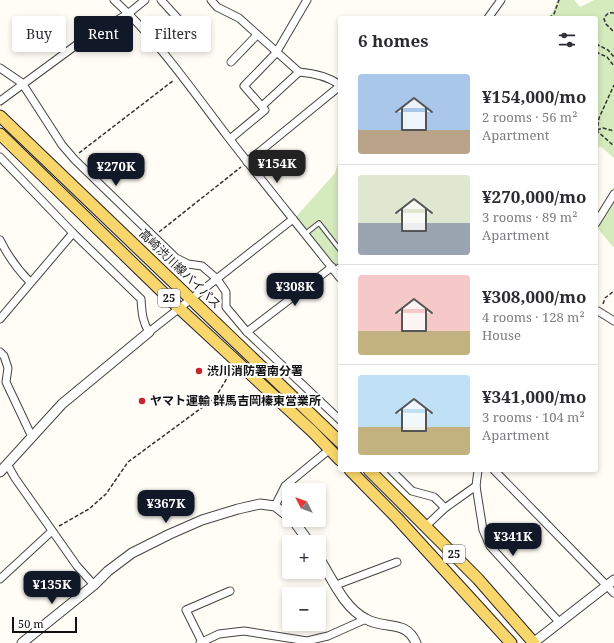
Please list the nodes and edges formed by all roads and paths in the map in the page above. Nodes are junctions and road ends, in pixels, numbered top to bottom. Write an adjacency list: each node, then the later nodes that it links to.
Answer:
1 (114, 0): 8 (street)
2 (145, 0): 8 (street)
3 (160, 0): 11 (street)
4 (211, 0): 15 (street)
5 (307, 0): 17 (street)
6 (501, 0): 12 (street)
7 (559, 0): 10 (path)
8 (129, 13): 24 (street); 25 (street)
9 (614, 13): 14 (path)
10 (554, 14): 13 (path)
11 (175, 16)
12 (489, 16)
13 (552, 16)
14 (614, 32)
15 (257, 36): 17 (street); 20 (street)
16 (598, 45): 19 (path)
17 (276, 53): 23 (street); 30 (street)
18 (598, 53): 21 (path)
19 (614, 57)
20 (231, 62)
21 (614, 66)
22 (0, 68): 25 (street)
23 (299, 72): 26 (street); 30 (street)
24 (180, 75): 37 (street); 40 (path)
25 (22, 83): 29 (street); 40 (street)
26 (338, 84)
27 (614, 85): 32 (path)
28 (338, 88): 41 (street)
29 (0, 101)
30 (262, 106): 37 (street)
31 (0, 116): 56 (main road, 高崎渋川線バイパス / 25)
32 (598, 122)
33 (598, 130): 34 (path)
34 (614, 131)
35 (598, 132): 38 (path)
36 (0, 134): 57 (main road, 25)
37 (230, 139): 41 (street)
38 (614, 146)
39 (0, 158): 45 (street)
40 (73, 158): 47 (street)
41 (247, 162): 43 (street); 47 (path)
42 (614, 194): 44 (street)
43 (293, 219): 46 (street); 53 (street)
44 (598, 220)
45 (73, 233): 54 (street); 61 (street)
46 (305, 234): 49 (lane); 51 (street)
47 (154, 236): 53 (street)
48 (0, 240): 54 (street)
49 (338, 247)
50 (338, 266): 51 (lane)
51 (333, 269): 52 (street); 62 (street)
52 (338, 275)
53 (217, 279): 56 (street); 62 (street)
54 (30, 282): 59 (street)
55 (614, 291): 58 (path)
56 (192, 298): 57 (street); 68 (main road, 高崎渋川線バイパス / 25)
57 (179, 308): 61 (street); 64 (main road, 25)
58 (598, 311): 60 (street)
59 (0, 319)
60 (614, 321)
61 (150, 332): 67 (street)
62 (247, 332): 66 (street)
63 (0, 352): 65 (street)
64 (237, 362): 69 (main road, 25); 83 (path)
65 (3, 383): 67 (street)
66 (338, 418)
67 (32, 437): 71 (street)
68 (338, 440)
69 (330, 449): 70 (main road, 25); 79 (street)
70 (338, 458)
71 (7, 464): 72 (street); 83 (street)
72 (0, 472)
73 (352, 472): 97 (main road, 25)
74 (371, 472): 82 (main road, 25)
75 (393, 472): 80 (street)
76 (478, 472): 78 (street)
77 (496, 472): 87 (street)
78 (476, 486): 80 (street); 93 (street)
79 (275, 506): 81 (street); 88 (street)
80 (445, 508): 82 (street)
81 (282, 512)
82 (426, 526): 98 (main road, 25)
83 (52, 531): 86 (street); 88 (street)
84 (397, 562): 89 (street)
85 (326, 569): 89 (street)
86 (0, 579)
87 (611, 582): 91 (street); 93 (street)
88 (94, 585): 95 (street)
89 (336, 585): 92 (street)
90 (230, 591): 94 (street)
91 (614, 592)
92 (366, 620): 94 (street); 96 (street)
93 (560, 623): 98 (street)
94 (201, 642)
95 (22, 643)
96 (416, 643)
97 (511, 643)
98 (534, 643)

